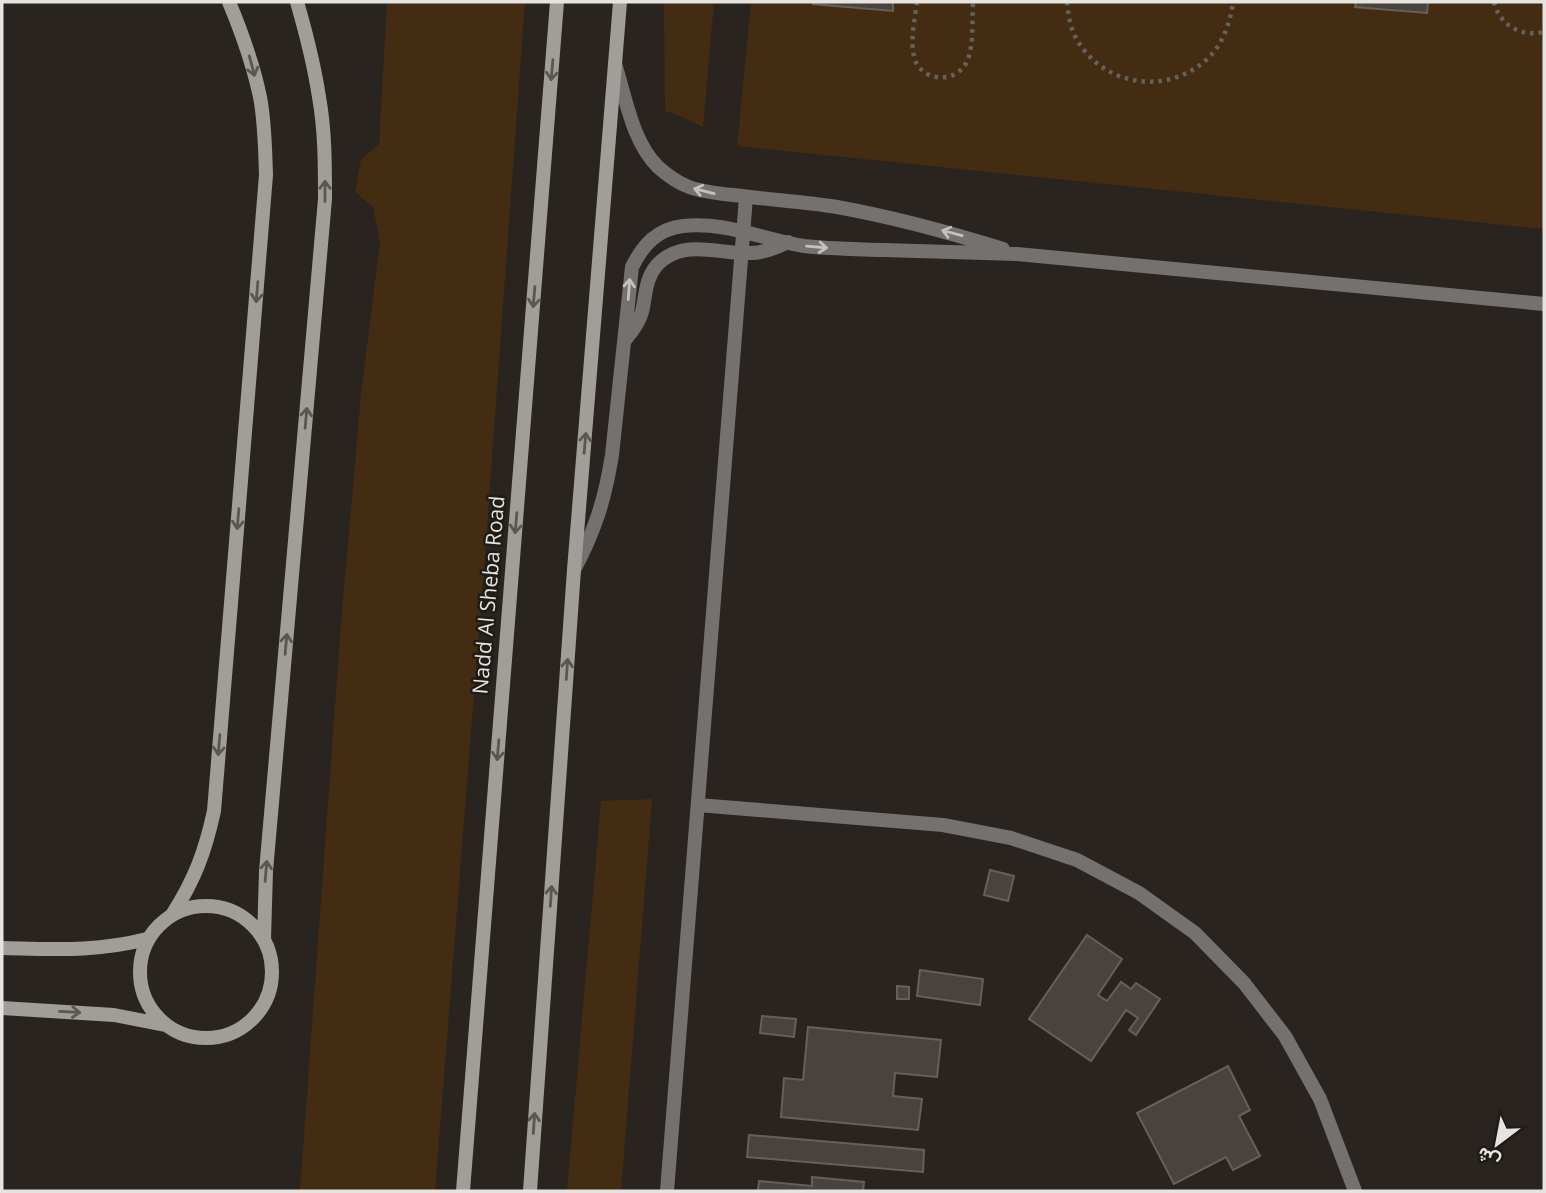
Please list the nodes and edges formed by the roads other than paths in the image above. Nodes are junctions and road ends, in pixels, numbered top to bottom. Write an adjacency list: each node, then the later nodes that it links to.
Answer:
1 (229, 2): 15 (street, one-way to 15)
2 (297, 2): 17 (street, one-way to 2)
3 (557, 2): 21 (street, Nadd Al Sheba Road, one-way to 21)
4 (620, 2): 5 (street)
5 (615, 63): 6 (lane, one-way to 5); 13 (street, one-way to 5)
6 (746, 197): 7 (lane); 10 (lane, one-way to 6)
7 (744, 231): 8 (lane); 9 (lane); 12 (lane, one-way to 7)
8 (788, 242): 9 (lane); 10 (lane, one-way to 10)
9 (742, 253): 12 (lane); 14 (lane)
10 (1017, 254): 11 (lane)
11 (1544, 304)
12 (624, 341): 13 (lane)
13 (574, 570): 22 (street, one-way to 13)
14 (698, 805): 23 (lane); 24 (lane)
15 (172, 915): 16 (street); 17 (street)
16 (147, 939): 18 (street); 20 (street)
17 (264, 939): 20 (street)
18 (2, 948)
19 (2, 1008): 20 (street, one-way to 20)
20 (165, 1025)
21 (463, 1191)
22 (530, 1191)
23 (667, 1191)
24 (1355, 1191)

